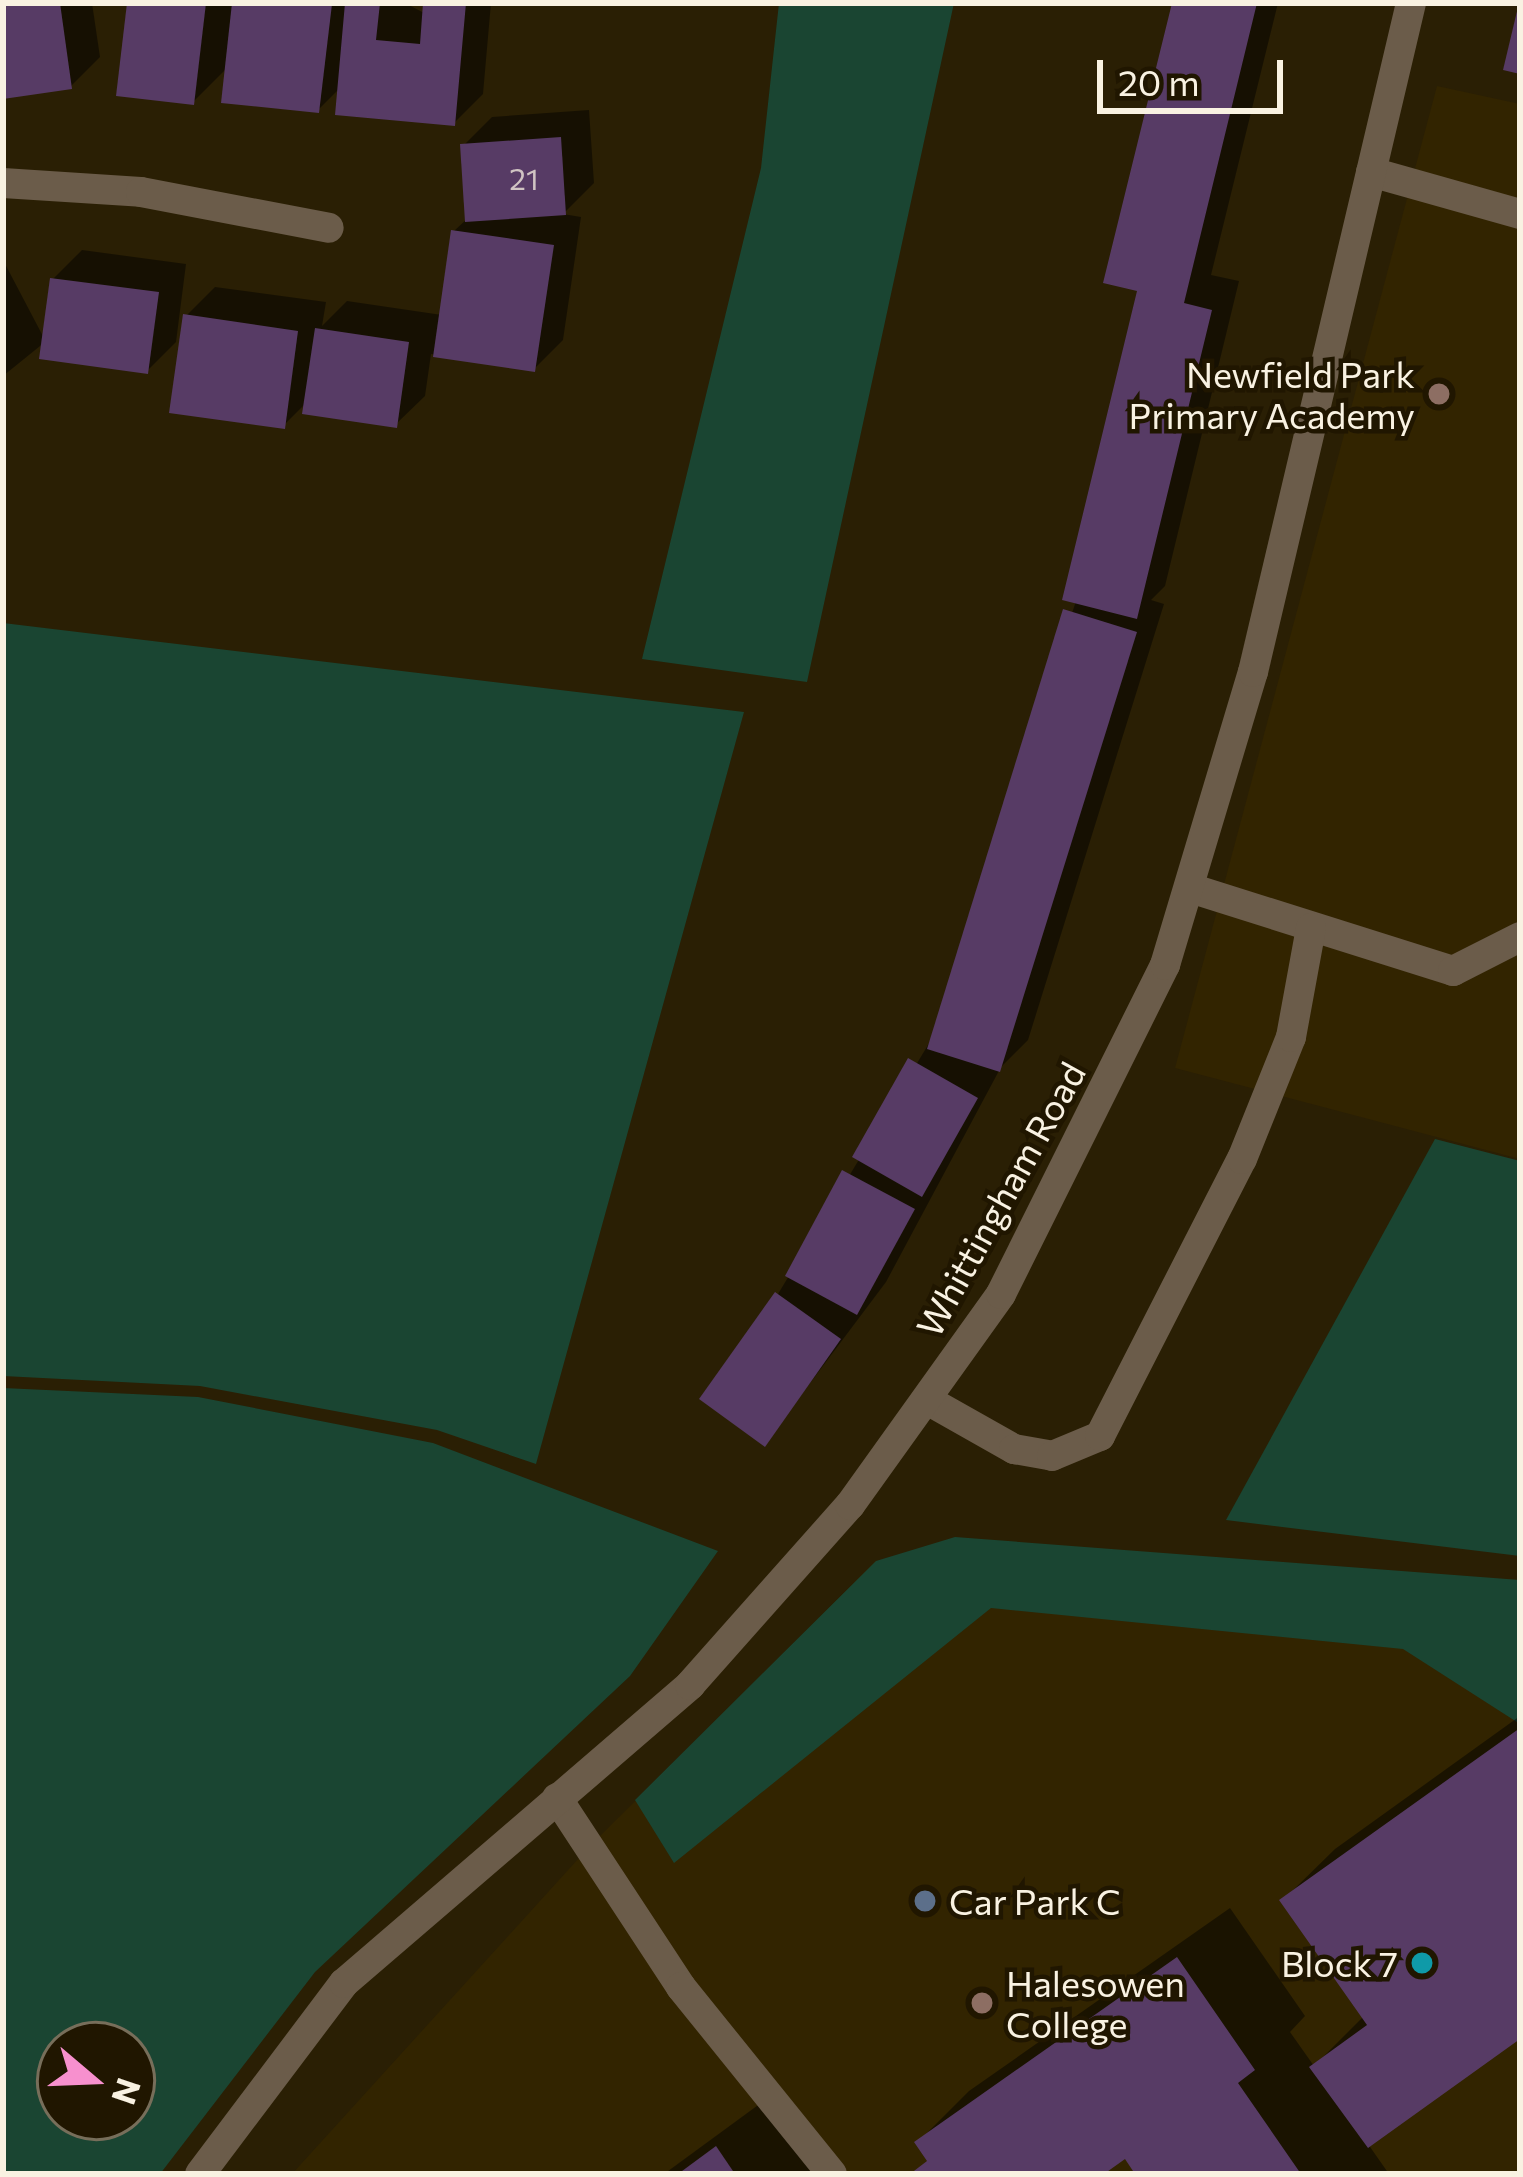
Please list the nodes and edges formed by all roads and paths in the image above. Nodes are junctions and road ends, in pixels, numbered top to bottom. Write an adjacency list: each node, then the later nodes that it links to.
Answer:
1 (1411, 3): 2 (street, Whittingham Road)
2 (1372, 172): 4 (street); 6 (street, Whittingham Road)
3 (3, 183): 5 (street)
4 (1520, 214)
5 (329, 228)
6 (1190, 888): 7 (street); 9 (street, Whittingham Road)
7 (1311, 928): 8 (street); 9 (street)
8 (1520, 937)
9 (928, 1401): 10 (street, Whittingham Road)
10 (557, 1798): 11 (street, Whittingham Road); 12 (street)
11 (200, 2174)
12 (832, 2174)

